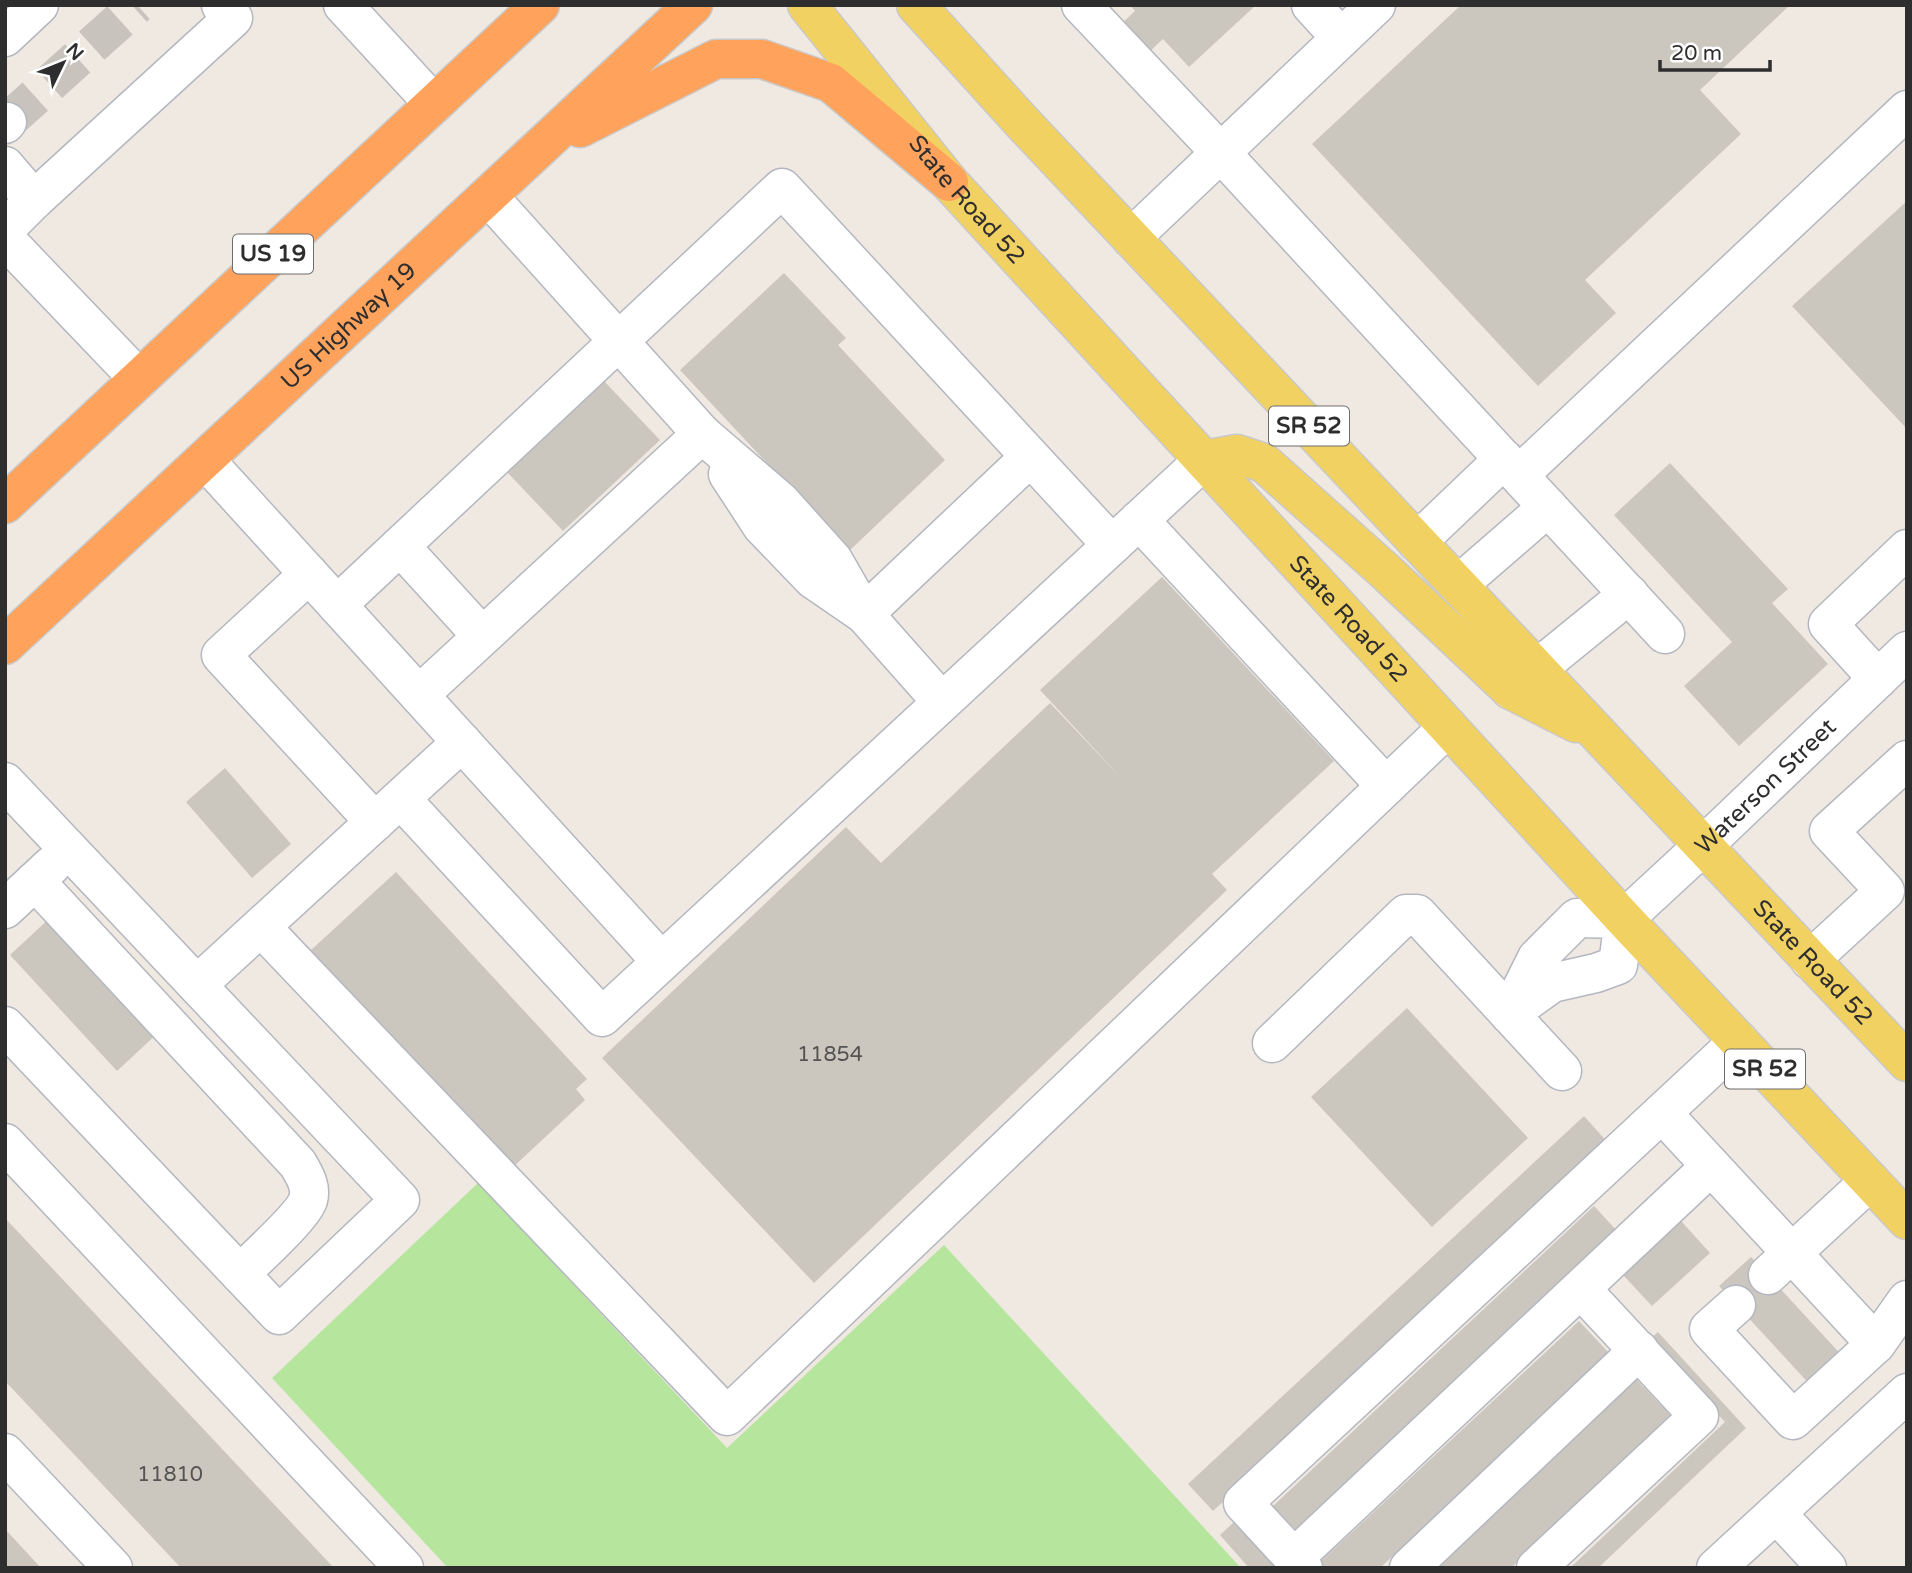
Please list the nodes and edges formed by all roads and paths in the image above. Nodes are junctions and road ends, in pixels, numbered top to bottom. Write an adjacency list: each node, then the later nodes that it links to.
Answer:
1 (40, 5): 11 (street)
2 (221, 5): 20 (street)
3 (343, 5): 13 (street)
4 (540, 5): 13 (highway, US 19)
5 (693, 5): 15 (highway, US Highway 19)
6 (807, 5): 18 (main road, State Road 52 / SR 52)
7 (916, 5): 22 (main road, SR 52)
8 (1081, 5): 16 (street)
9 (1311, 5): 12 (street)
10 (1376, 5): 12 (street)
11 (5, 37)
12 (1341, 38): 16 (street)
13 (434, 104): 25 (highway, US 19)
14 (1907, 110): 30 (street)
15 (540, 148): 18 (highway); 19 (highway, US Highway 19)
16 (1221, 153): 22 (street); 30 (street)
17 (5, 166): 20 (street)
18 (949, 182): 29 (main road, State Road 52 / SR 52)
19 (488, 196): 24 (street); 28 (highway, US Highway 19)
20 (34, 200): 21 (street)
21 (5, 229)
22 (1131, 238): 34 (main road, SR 52)
23 (5, 239): 25 (street)
24 (618, 340): 26 (street); 27 (street); 35 (street)
25 (139, 379): 31 (highway, US 19)
26 (702, 434): 41 (street); 43 (street)
27 (1030, 457): 33 (street); 41 (street)
28 (205, 460): 37 (street); 44 (highway, US Highway 19)
29 (1204, 460): 33 (street); 46 (main road); 50 (main road, State Road 52 / SR 52)
30 (1512, 467): 32 (street); 34 (street)
31 (5, 504)
32 (1548, 507): 38 (street); 39 (street)
33 (1125, 533): 49 (street); 54 (street)
34 (1417, 542): 38 (main road, SR 52)
35 (400, 546): 40 (street); 43 (street)
36 (1907, 549): 47 (street)
37 (309, 574): 40 (street); 55 (street)
38 (1458, 585): 46 (main road, SR 52)
39 (1629, 594): 42 (street); 46 (street)
40 (337, 606): 48 (street)
41 (864, 614): 49 (street)
42 (1665, 634)
43 (482, 636): 48 (street)
44 (5, 645)
45 (1907, 651): 47 (street, Waterson Street)
46 (1524, 679): 56 (main road, State Road 52)
47 (1878, 679): 56 (street, Waterson Street)
48 (419, 695): 51 (street)
49 (942, 702): 64 (street)
50 (1448, 727): 54 (street); 61 (main road, State Road 52 / SR 52)
51 (462, 742): 55 (street); 64 (street)
52 (1907, 760): 59 (street)
53 (5, 782): 57 (street)
54 (1387, 786): 62 (street)
55 (388, 811): 62 (street); 64 (street)
56 (1703, 846): 61 (street, Waterson Street); 63 (main road, State Road 52)
57 (69, 849): 58 (street); 65 (street)
58 (34, 881): 60 (street); 78 (street)
59 (1896, 890): 63 (street)
60 (5, 909)
61 (1624, 919): 66 (street); 66 (street); 68 (main road, State Road 52 / SR 52)
62 (261, 927): 65 (street)
63 (1810, 960): 70 (main road, State Road 52)
64 (661, 961)
65 (197, 985): 78 (street)
66 (1509, 1014): 69 (street); 71 (street)
67 (5, 1026): 78 (street)
68 (1739, 1041): 72 (street); 75 (main road, State Road 52 / SR 52)
69 (1272, 1043)
70 (1907, 1062)
71 (1562, 1071)
72 (1662, 1113): 74 (street); 87 (street)
73 (5, 1143): 89 (street)
74 (1711, 1166): 77 (street); 79 (street)
75 (1870, 1181): 76 (main road, State Road 52 / SR 52); 77 (street)
76 (1907, 1220)
77 (1780, 1264): 82 (street)
78 (240, 1274)
79 (1581, 1289): 83 (street); 87 (street)
80 (1907, 1300): 82 (street)
81 (1736, 1305): 82 (street)
82 (1876, 1344)
83 (1639, 1350): 90 (street); 91 (street)
84 (1907, 1394): 86 (street)
85 (5, 1453): 88 (street)
86 (1776, 1513): 92 (street); 93 (street)
87 (1299, 1563)
88 (113, 1568)
89 (404, 1568)
90 (1409, 1568)
91 (1536, 1568)
92 (1716, 1568)
93 (1827, 1568)

